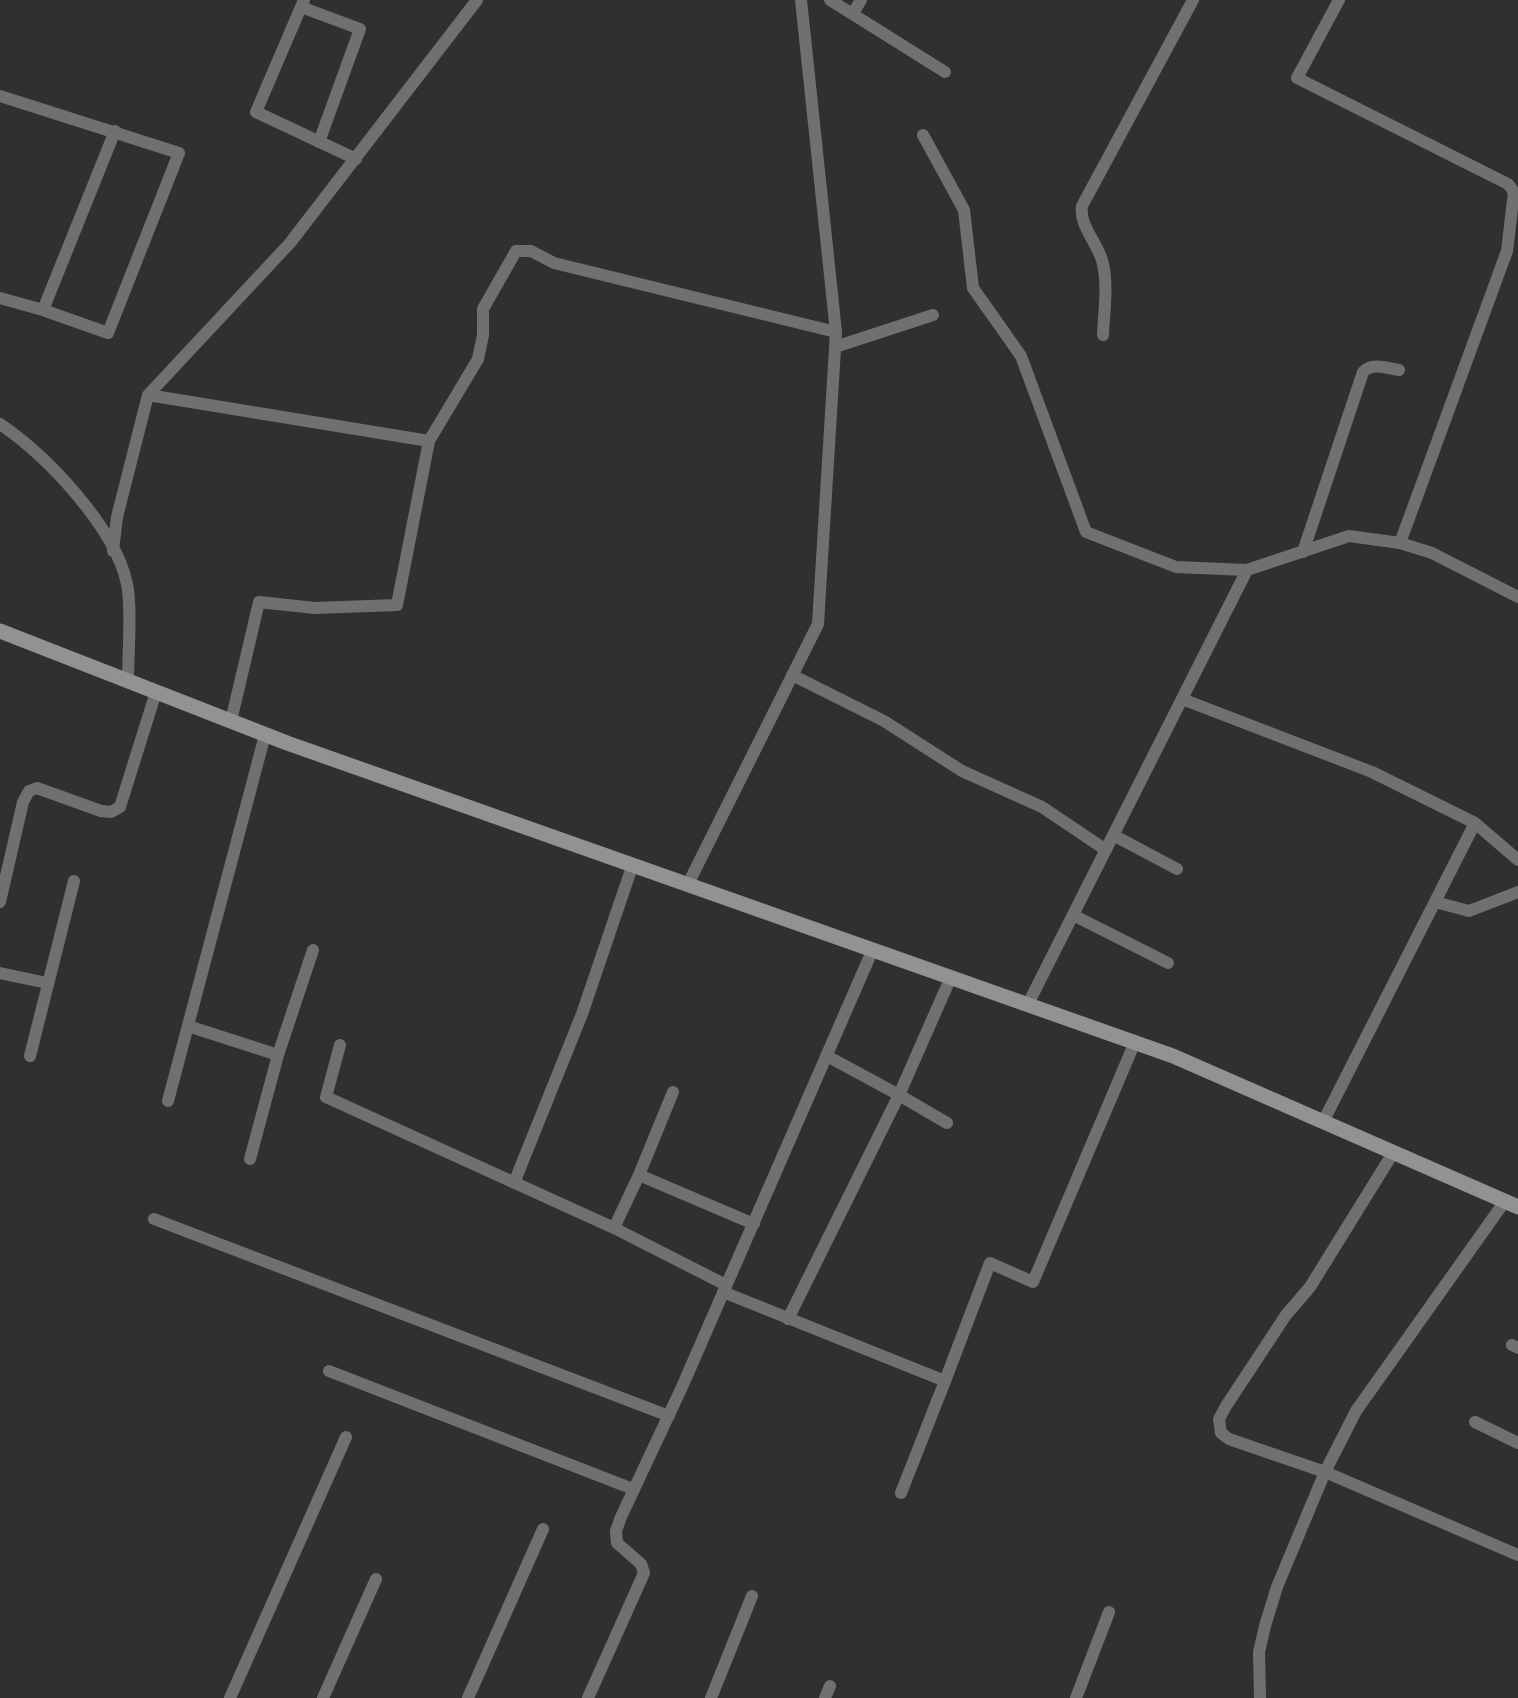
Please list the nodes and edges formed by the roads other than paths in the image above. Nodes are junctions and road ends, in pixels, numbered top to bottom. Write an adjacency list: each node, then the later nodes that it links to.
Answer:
1 (477, 0): 14 (street)
2 (801, 0): 20 (street)
3 (830, 0): 8 (street)
4 (861, 0): 8 (street)
5 (1193, 0): 21 (street)
6 (1339, 0): 16 (street)
7 (303, 3): 13 (street); 13 (street)
8 (853, 12): 9 (street)
9 (945, 72)
10 (0, 96): 11 (street)
11 (116, 131): 18 (street); 18 (street)
12 (923, 135): 30 (street)
13 (319, 142): 14 (street)
14 (356, 159): 24 (street)
15 (1518, 238): 16 (street)
16 (1507, 251): 27 (street)
17 (0, 298): 18 (street)
18 (43, 310)
19 (933, 315): 22 (street)
20 (836, 332): 22 (street); 26 (street)
21 (1102, 335)
22 (835, 347): 33 (street)
23 (1399, 370): 29 (street)
24 (148, 395): 26 (street); 28 (street)
25 (0, 424): 28 (street)
26 (429, 441): 37 (street)
27 (1400, 543): 29 (street); 31 (street)
28 (113, 550): 34 (street)
29 (1303, 552): 30 (street)
30 (1247, 570): 36 (street)
31 (1518, 597)
32 (0, 631): 34 (street)
33 (792, 675): 41 (street); 46 (street)
34 (128, 681): 35 (street)
35 (156, 692): 37 (street); 48 (street)
36 (1182, 699): 39 (street); 40 (street)
37 (231, 721): 38 (street)
38 (265, 735): 43 (street); 58 (street)
39 (1475, 823): 42 (street); 49 (street)
40 (1113, 835): 41 (street); 44 (street)
41 (1106, 850): 50 (street)
42 (1518, 860)
43 (633, 864): 46 (street); 72 (street)
44 (1178, 869)
45 (75, 881): 56 (street)
46 (688, 884): 51 (street)
47 (1518, 892): 49 (street)
48 (0, 902)
49 (1435, 902): 67 (street)
50 (1073, 915): 53 (street); 57 (street)
51 (873, 949): 55 (street); 63 (street)
52 (313, 950): 61 (street)
53 (1168, 963)
54 (0, 973): 56 (street)
55 (951, 977): 57 (street); 65 (street)
56 (46, 984): 62 (street)
57 (1028, 1004): 59 (street)
58 (188, 1026): 61 (street); 66 (street)
59 (1135, 1042): 67 (street); 80 (street)
60 (340, 1045): 72 (street)
61 (278, 1055): 70 (street)
62 (30, 1056)
63 (827, 1056): 65 (street); 75 (street)
64 (673, 1092): 71 (street)
65 (899, 1095): 68 (street); 78 (street)
66 (168, 1101)
67 (1323, 1122): 69 (street)
68 (947, 1123)
69 (1394, 1153): 73 (street); 85 (street)
70 (250, 1159)
71 (639, 1175): 75 (street); 76 (street)
72 (514, 1183): 76 (street)
73 (1512, 1204): 85 (street)
74 (154, 1219): 81 (street)
75 (754, 1224): 77 (street)
76 (614, 1228): 77 (street)
77 (725, 1288): 78 (street); 81 (street)
78 (788, 1319): 80 (street)
79 (329, 1371): 86 (street)
80 (945, 1381): 87 (street)
81 (669, 1416): 86 (street)
82 (1475, 1422): 84 (street)
83 (346, 1437): 93 (street)
84 (1518, 1443)
85 (1325, 1472): 89 (street); 99 (street)
86 (633, 1489): 96 (street)
87 (901, 1492)
88 (543, 1529): 95 (street)
89 (1518, 1556)
90 (376, 1579): 94 (street)
91 (752, 1596): 97 (street)
92 (1109, 1612): 98 (street)
93 (230, 1698)
94 (323, 1698)
95 (468, 1698)
96 (588, 1698)
97 (711, 1698)
98 (1076, 1698)
99 (1260, 1698)

